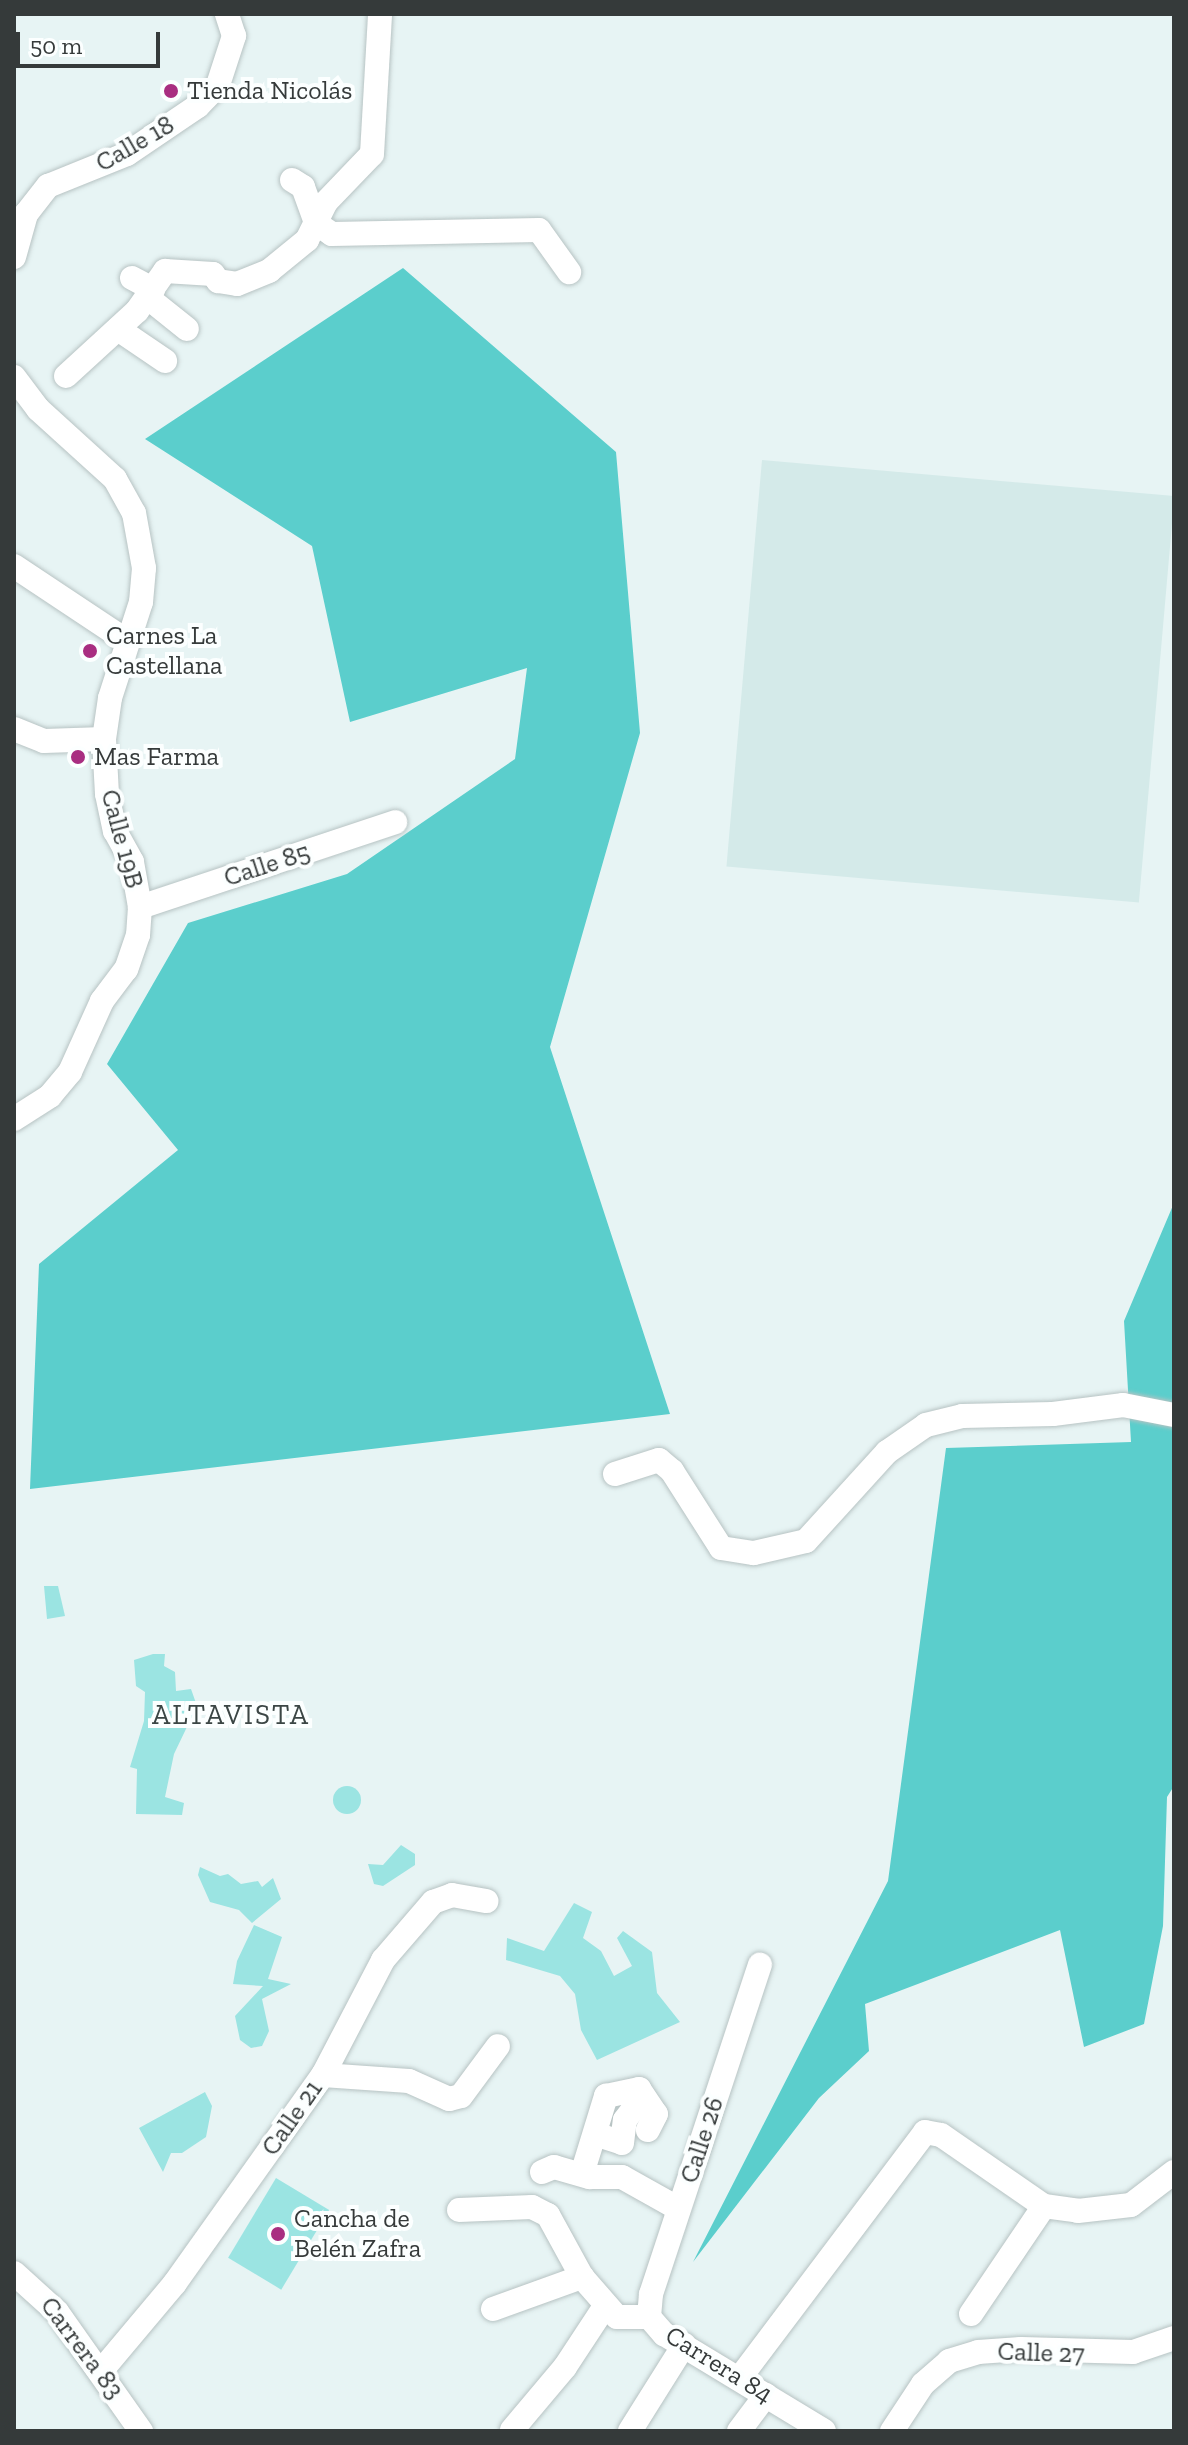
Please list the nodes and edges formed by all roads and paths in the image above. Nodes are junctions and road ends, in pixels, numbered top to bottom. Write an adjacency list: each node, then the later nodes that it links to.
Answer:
1 (227, 14): 5 (street, Calle 18)
2 (380, 14): 4 (street)
3 (292, 180): 4 (street)
4 (316, 223): 6 (street); 7 (street)
5 (14, 257)
6 (569, 272)
7 (144, 288): 8 (street); 9 (street)
8 (118, 329): 10 (street); 11 (street)
9 (187, 329)
10 (165, 361)
11 (66, 376)
12 (14, 377): 14 (street, Calle 19B)
13 (14, 566): 14 (street)
14 (127, 641): 16 (street, Calle 19B)
15 (14, 729): 16 (street)
16 (104, 739): 18 (street, Calle 19B)
17 (395, 822): 18 (street, Calle 85)
18 (140, 907): 19 (street, Calle 19B)
19 (14, 1119)
20 (1174, 1415): 21 (street)
21 (615, 1474)
22 (486, 1901): 25 (street, Calle 21)
23 (760, 1965): 33 (street, Calle 26)
24 (498, 2046): 25 (street)
25 (323, 2075): 43 (street, Calle 21)
26 (643, 2096): 27 (street); 27 (street); 28 (street)
27 (598, 2125): 31 (street)
28 (648, 2130)
29 (542, 2172): 31 (street)
30 (1174, 2172): 32 (street)
31 (582, 2174): 33 (street)
32 (1044, 2206): 39 (street); 44 (street)
33 (679, 2209): 40 (street, Calle 26)
34 (459, 2210): 36 (street)
35 (14, 2273): 43 (street, Carrera 83)
36 (582, 2277): 37 (street); 38 (street)
37 (605, 2306): 40 (street, Carrera 84); 46 (street)
38 (493, 2309)
39 (971, 2314)
40 (649, 2317): 42 (street, Carrera 84)
41 (1174, 2338): 51 (street, Calle 27)
42 (684, 2345): 44 (street, Carrera 84); 48 (street)
43 (102, 2370): 47 (street, Carrera 83)
44 (739, 2379): 45 (street, Carrera 84)
45 (766, 2395): 49 (street); 50 (street, Carrera 84)
46 (512, 2430)
47 (141, 2431)
48 (630, 2431)
49 (739, 2431)
50 (824, 2431)
51 (892, 2431)

